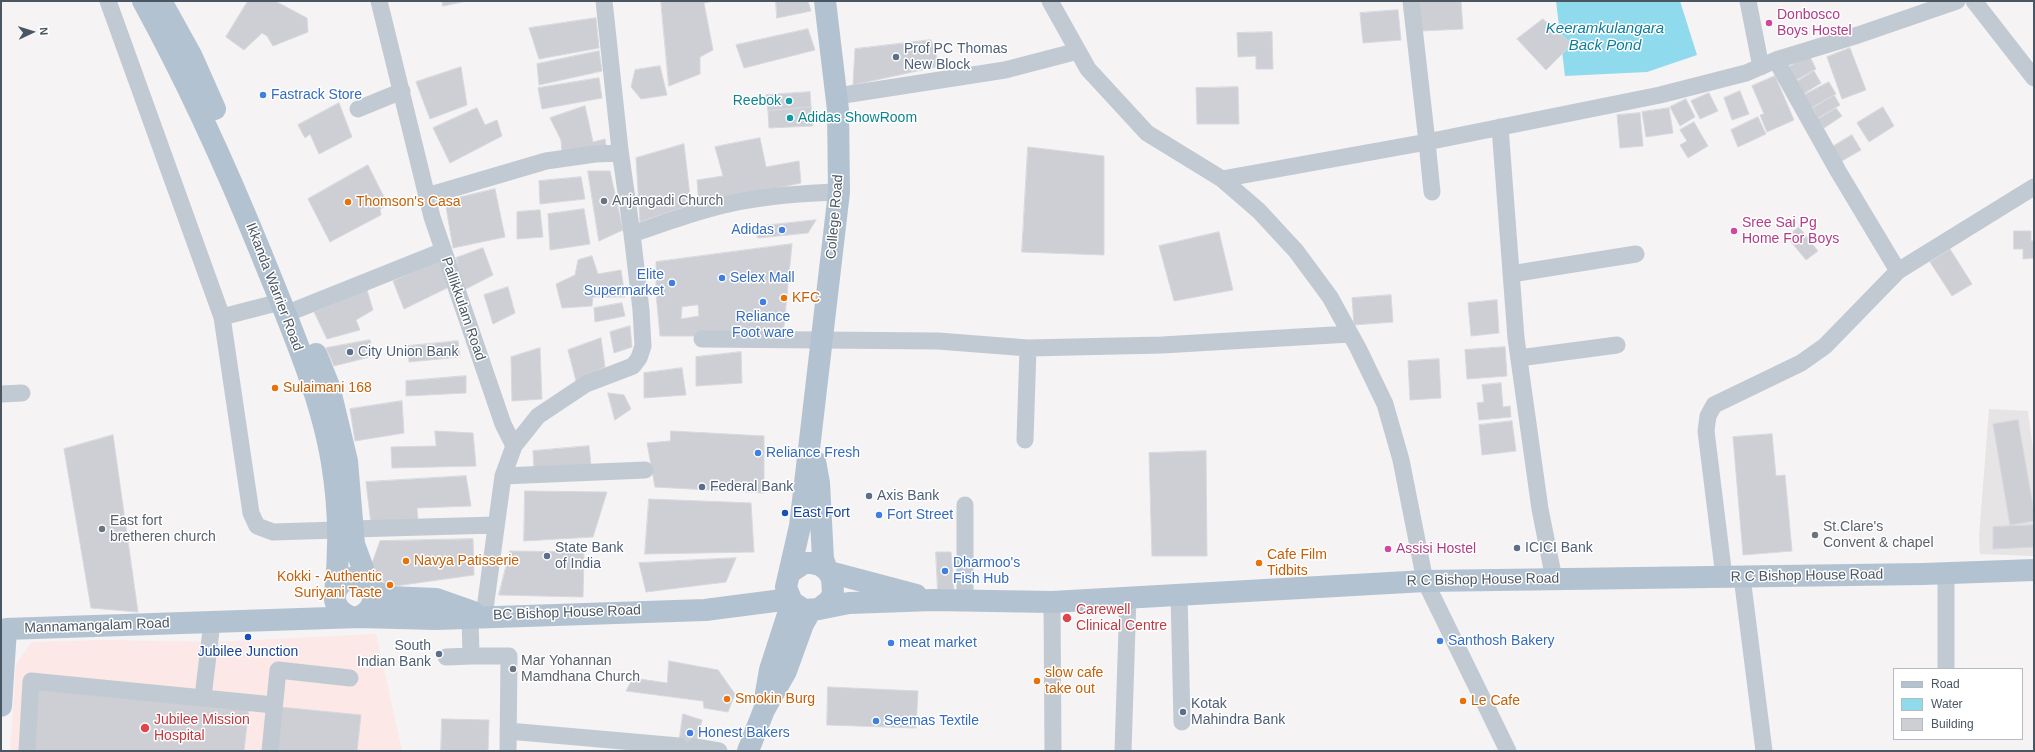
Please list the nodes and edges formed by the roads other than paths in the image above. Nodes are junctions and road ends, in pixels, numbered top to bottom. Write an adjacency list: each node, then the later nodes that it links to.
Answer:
1 (108, 1): 33 (street)
2 (143, 1): 32 (main road, Ikkanda Warrier Road)
3 (161, 1): 32 (main road, Ikkanda Warrier Road)
4 (379, 1): 16 (street, Pallikkulam Road)
5 (604, 1): 21 (street)
6 (825, 1): 17 (main road, College Road)
7 (1050, 1): 12 (street)
8 (1411, 1): 20 (street)
9 (1748, 1): 14 (street)
10 (1957, 1): 13 (street)
11 (1974, 1): 15 (street)
12 (1078, 51): 17 (street); 22 (street)
13 (1776, 60): 14 (street); 30 (street)
14 (1761, 67): 19 (street)
15 (2034, 78)
16 (402, 91): 18 (street); 26 (street, Pallikkulam Road)
17 (837, 96): 24 (main road, College Road)
18 (358, 109)
19 (1500, 127): 20 (street); 31 (street)
20 (1427, 142): 22 (street); 25 (street)
21 (620, 153): 26 (street); 27 (street)
22 (1222, 179): 34 (street)
23 (2034, 187): 30 (street)
24 (840, 192): 27 (street); 36 (main road, College Road)
25 (1432, 192)
26 (427, 196): 28 (street, Pallikkulam Road)
27 (632, 234): 44 (street)
28 (443, 251): 32 (street); 44 (street, Pallikkulam Road)
29 (1636, 254): 31 (street)
30 (1898, 271): 53 (street)
31 (1511, 274): 39 (street)
32 (289, 305): 33 (street); 49 (main road, Ikkanda Warrier Road)
33 (222, 317): 49 (street)
34 (1350, 334): 38 (street); 55 (street)
35 (702, 339): 36 (street)
36 (821, 341): 38 (street); 42 (main road, College Road)
37 (1617, 345): 39 (street)
38 (1028, 348): 43 (street)
39 (1519, 358): 54 (street)
40 (22, 393): 41 (street)
41 (1, 394)
42 (810, 432): 51 (main road); 57 (main road, College Road)
43 (1025, 440)
44 (514, 446): 46 (street)
45 (645, 470): 46 (street)
46 (503, 476): 48 (street)
47 (965, 505): 62 (street)
48 (496, 525): 49 (street); 65 (street)
49 (345, 529): 56 (main road, Ikkanda Warrier Road); 59 (main road, Ikkanda Warrier Road)
50 (2034, 570): 52 (main road, R C Bishop House Road)
51 (828, 571): 57 (main road); 61 (main road); 64 (main road)
52 (1946, 573): 53 (main road, R C Bishop House Road); 72 (street)
53 (1733, 577): 54 (main road, R C Bishop House Road); 88 (street)
54 (1554, 579): 55 (main road, R C Bishop House Road)
55 (1425, 581): 58 (main road, R C Bishop House Road); 87 (street)
56 (371, 588): 59 (main road); 65 (main road); 66 (main road)
57 (790, 588): 64 (main road); 65 (main road, BC Bishop House Road); 77 (main road, College Road)
58 (1179, 594): 60 (main road, R C Bishop House Road); 78 (street)
59 (335, 595): 66 (main road); 67 (main road)
60 (1128, 597): 63 (main road, R C Bishop House Road); 86 (street)
61 (933, 600): 62 (main road, R C Bishop House Road); 64 (main road)
62 (965, 600): 63 (main road, R C Bishop House Road)
63 (1052, 602): 85 (street)
64 (815, 610): 77 (main road)
65 (477, 616): 66 (main road, BC Bishop House Road); 70 (street)
66 (354, 617): 67 (main road, Mannamangalam Road)
67 (264, 620): 68 (main road, Mannamangalam Road)
68 (212, 622): 69 (main road, Mannamangalam Road); 74 (street)
69 (4, 629): 76 (main road, Mannamangalam Road)
70 (471, 656): 71 (street); 79 (street)
71 (446, 657)
72 (1946, 668)
73 (350, 678): 75 (street)
74 (203, 697): 75 (street); 80 (street)
75 (274, 705): 81 (street)
76 (1, 706)
77 (764, 710): 84 (main road)
78 (1182, 722)
79 (508, 730): 82 (street); 83 (street)
80 (27, 751)
81 (270, 751)
82 (508, 751)
83 (719, 751)
84 (748, 751)
85 (1053, 751)
86 (1123, 751)
87 (1508, 751)
88 (1764, 751)

